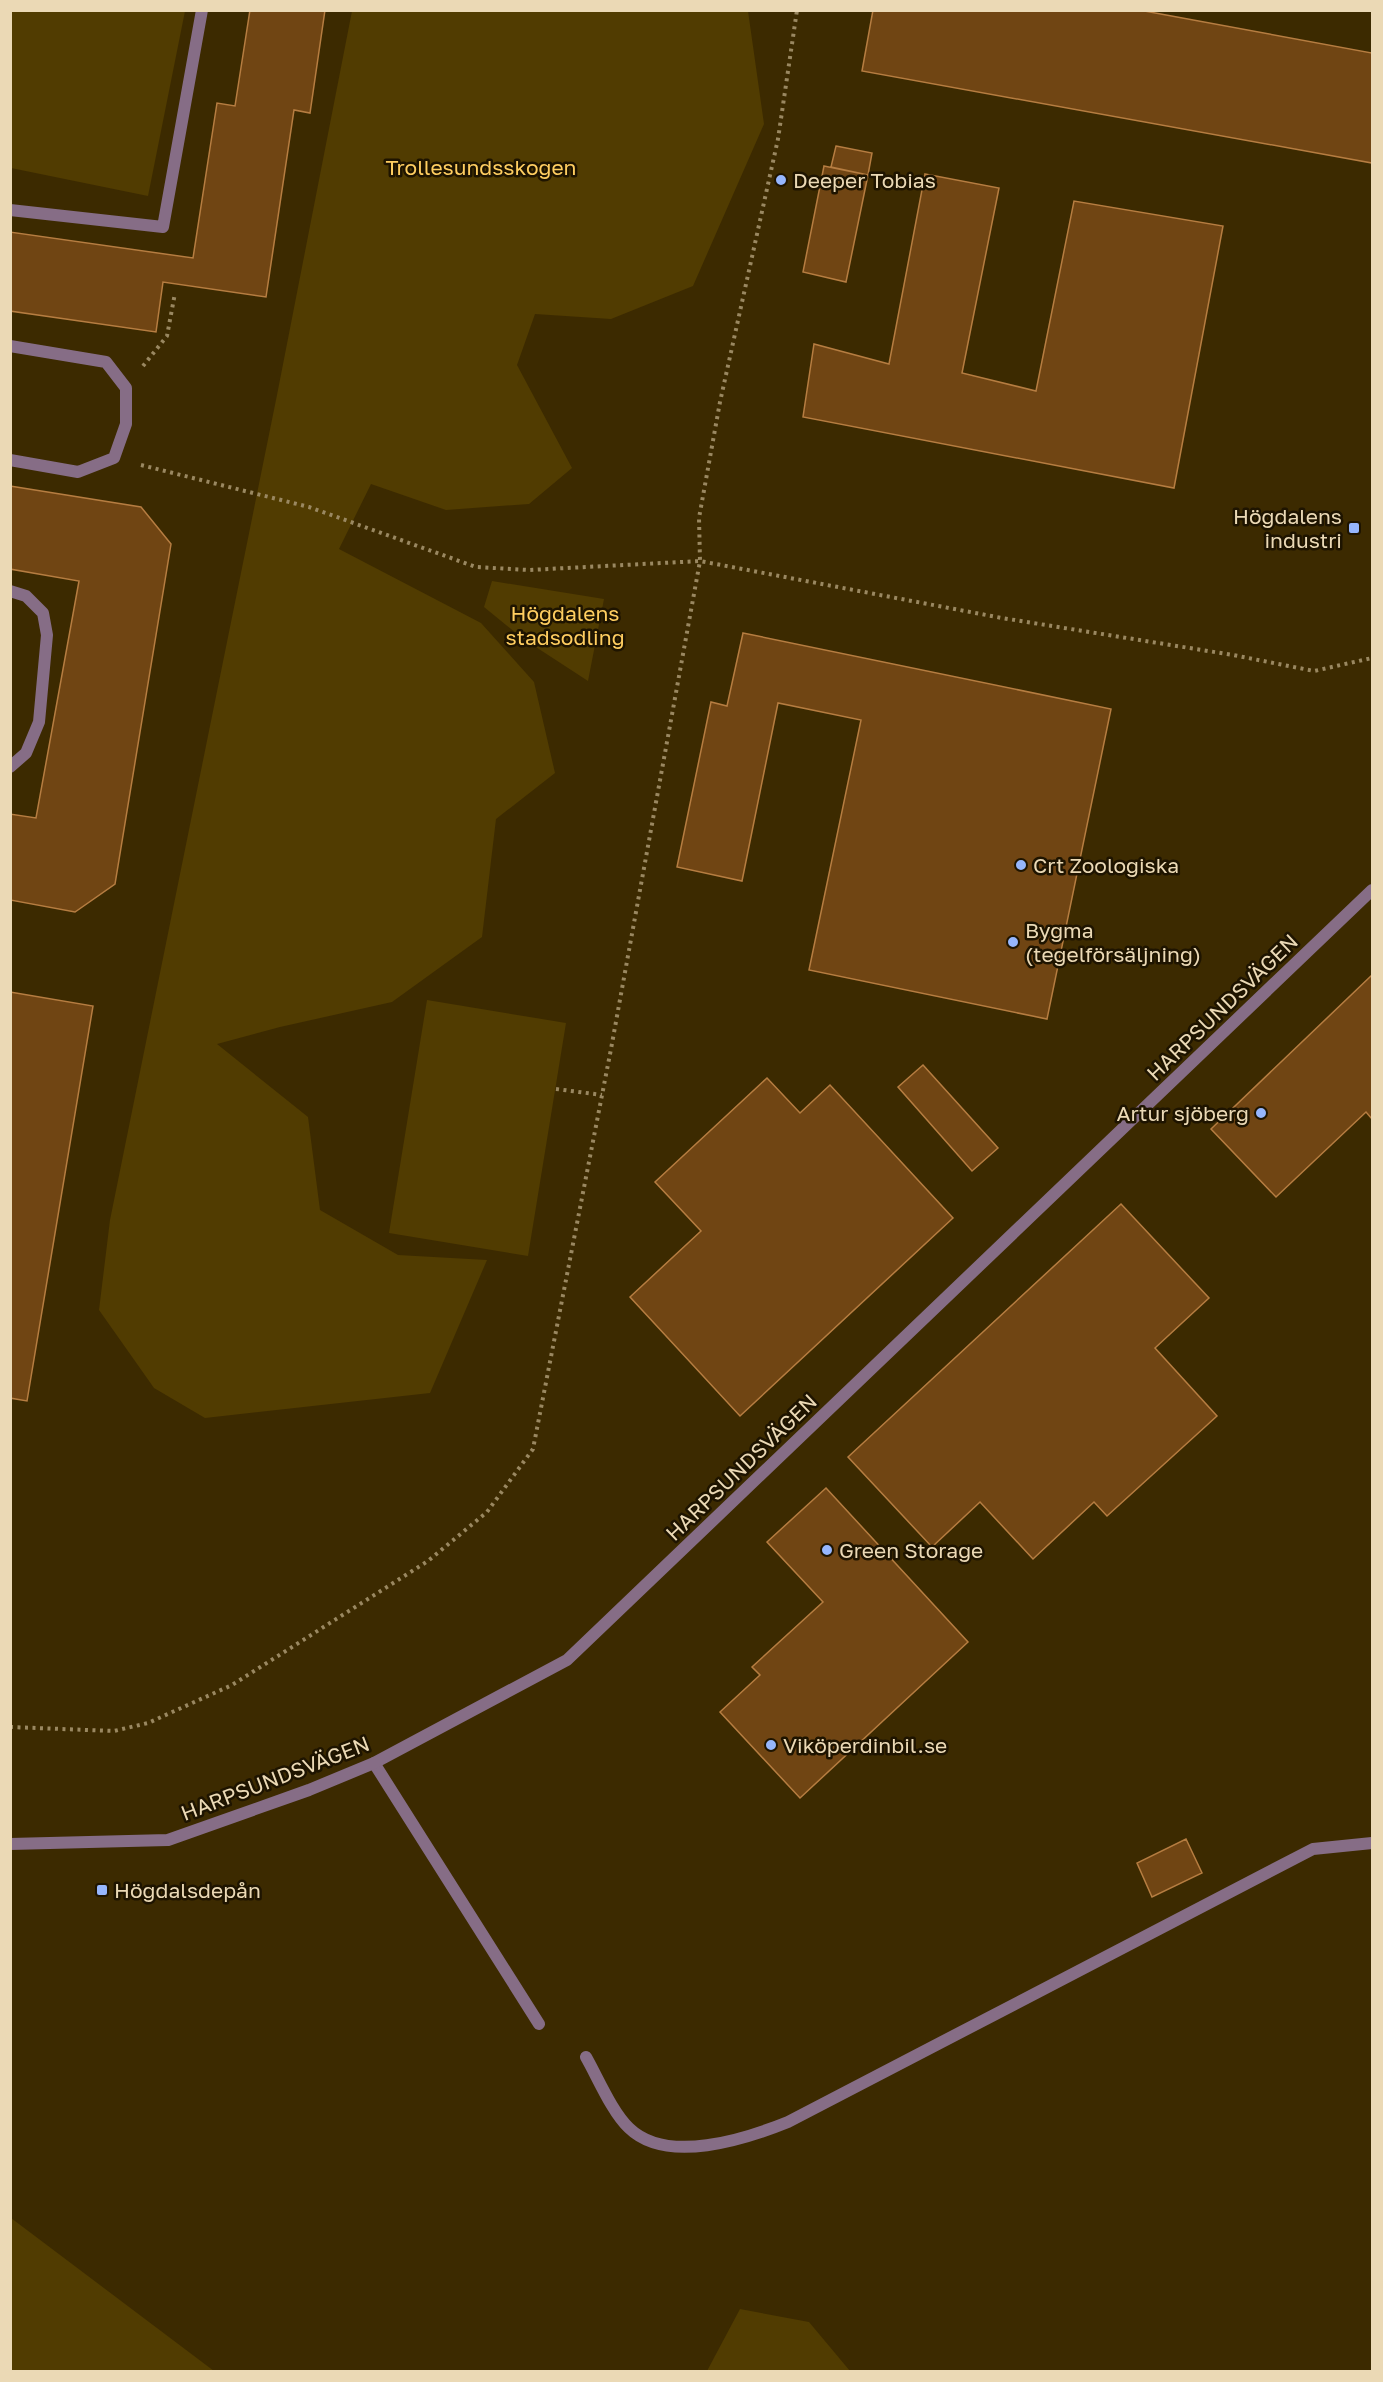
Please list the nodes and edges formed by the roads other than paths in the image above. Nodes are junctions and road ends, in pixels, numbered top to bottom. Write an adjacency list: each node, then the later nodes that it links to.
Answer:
1 (202, 10): 2 (street)
2 (10, 210)
3 (10, 346): 4 (street)
4 (10, 460)
5 (10, 591): 6 (street)
6 (10, 767)
7 (1372, 890): 8 (street, HARPSUNDSVÄGEN)
8 (374, 1763): 10 (street, HARPSUNDSVÄGEN); 11 (street)
9 (1372, 1843): 12 (street)
10 (10, 1844)
11 (539, 2024)
12 (586, 2057)

